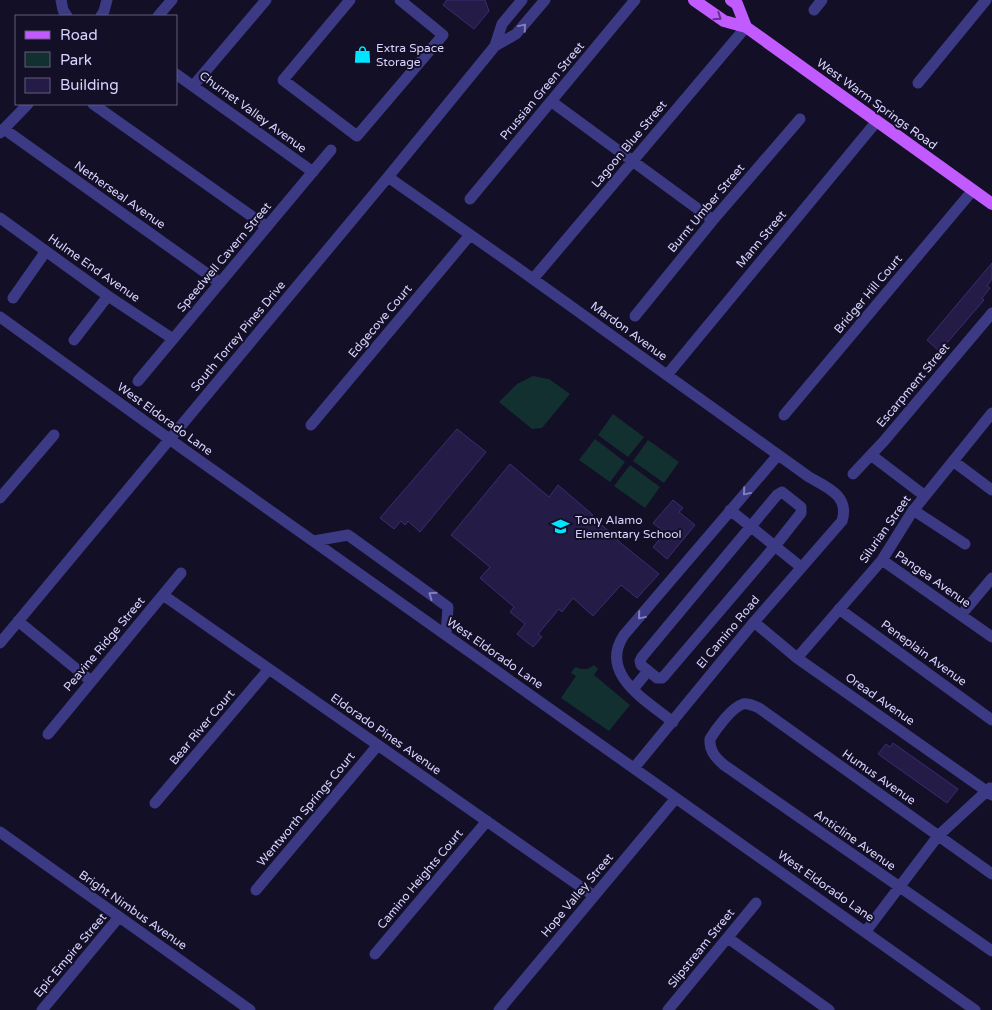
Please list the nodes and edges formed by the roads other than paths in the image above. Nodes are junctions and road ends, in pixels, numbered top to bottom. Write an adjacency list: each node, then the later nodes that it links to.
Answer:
1 (61, 0): 15 (street)
2 (107, 0): 16 (street)
3 (172, 0): 17 (street)
4 (266, 0): 22 (street)
5 (350, 0): 6 (street)
6 (400, 0)
7 (545, 0): 19 (street, South Torrey Pines Drive, one-way to 7)
8 (635, 0): 23 (street, Prussian Green Street)
9 (694, 0): 18 (main road, West Warm Springs Road, one-way to 18)
10 (731, 0): 18 (main road)
11 (822, 0): 14 (street)
12 (986, 0): 21 (street)
13 (519, 1): 19 (street, South Torrey Pines Drive)
14 (814, 10)
15 (66, 15)
16 (102, 15)
17 (159, 15)
18 (746, 27): 27 (main road, West Warm Springs Road); 30 (street, Lagoon Blue Street)
19 (495, 46): 32 (street, South Torrey Pines Drive)
20 (178, 75): 22 (street, Churnet Valley Avenue)
21 (918, 83)
22 (193, 86): 31 (street, Churnet Valley Avenue)
23 (552, 102): 30 (street); 34 (street, Prussian Green Street)
24 (27, 105): 28 (street)
25 (94, 105): 38 (street)
26 (800, 119): 37 (street, Burnt Umber Street)
27 (877, 121): 33 (main road, West Warm Springs Road); 50 (street, Mann Street)
28 (2, 131): 42 (street, Netherseal Avenue)
29 (331, 150): 31 (street, Speedwell Cavern Street)
30 (633, 160): 37 (street); 41 (street, Lagoon Blue Street)
31 (313, 172): 38 (street, Speedwell Cavern Street)
32 (388, 177): 39 (street, Mardon Avenue); 56 (street, South Torrey Pines Drive)
33 (973, 190): 35 (main road, West Warm Springs Road); 52 (street, Bridger Hill Court)
34 (470, 199)
35 (992, 204)
36 (0, 218): 40 (street, Hulme End Avenue)
37 (713, 220): 47 (street, Burnt Umber Street)
38 (267, 227): 42 (street, Speedwell Cavern Street)
39 (470, 235): 41 (street, Mardon Avenue); 54 (street, Edgecove Court)
40 (46, 250): 43 (street, Hulme End Avenue); 44 (street)
41 (533, 279): 50 (street, Mardon Avenue)
42 (220, 282): 48 (street, Speedwell Cavern Street)
43 (108, 296): 48 (street, Hulme End Avenue); 49 (street)
44 (13, 298)
45 (992, 313): 58 (street, Escarpment Street)
46 (0, 316): 56 (street, West Eldorado Lane)
47 (635, 316)
48 (173, 339): 51 (street, Speedwell Cavern Street)
49 (74, 340)
50 (666, 375): 57 (street, Mardon Avenue)
51 (138, 381)
52 (784, 415)
53 (991, 418): 59 (street, Silurian Street)
54 (311, 425)
55 (54, 435): 63 (street)
56 (170, 439): 68 (street, West Eldorado Lane); 78 (street, South Torrey Pines Drive)
57 (778, 455): 64 (street, one-way to 64); 66 (street, Mardon Avenue)
58 (871, 455): 60 (street, Escarpment Street); 62 (street)
59 (953, 461): 61 (street); 62 (street, Silurian Street)
60 (853, 474)
61 (992, 490)
62 (925, 496): 65 (street, Silurian Street)
63 (0, 498)
64 (730, 510): 67 (street); 87 (street, one-way to 87)
65 (913, 510): 69 (street); 71 (street, Silurian Street)
66 (844, 515): 72 (street, El Camino Road)
67 (750, 526): 70 (street); 70 (street); 85 (street)
68 (314, 541): 80 (street, West Eldorado Lane); 80 (street, one-way to 68)
69 (965, 544)
70 (775, 546): 72 (street); 85 (street)
71 (882, 560): 76 (street, Silurian Street); 77 (street, Pangea Avenue)
72 (802, 567): 79 (street, El Camino Road)
73 (181, 573): 75 (street, Peavine Ridge Street)
74 (992, 578): 77 (street)
75 (163, 595): 84 (street, Eldorado Pines Avenue); 86 (street, Peavine Ridge Street)
76 (839, 609): 83 (street, Silurian Street); 88 (street, Peneplain Avenue)
77 (961, 615): 81 (street, Pangea Avenue)
78 (18, 621): 82 (street, South Torrey Pines Drive); 86 (street)
79 (754, 622): 83 (street, Oread Avenue); 89 (street, El Camino Road)
80 (446, 635): 93 (street, West Eldorado Lane)
81 (992, 637)
82 (0, 642)
83 (797, 658): 94 (street, Oread Avenue)
84 (269, 669): 92 (street, Eldorado Pines Avenue); 96 (street, Bear River Court)
85 (648, 671): 87 (street)
86 (91, 681): 90 (street, Peavine Ridge Street)
87 (633, 689): 89 (street)
88 (992, 720)
89 (673, 722): 93 (street, El Camino Road)
90 (48, 734)
91 (709, 744): 99 (street, Humus Avenue); 101 (street, Anticline Avenue)
92 (378, 746): 97 (street, Eldorado Pines Avenue); 102 (street, Wentworth Springs Court)
93 (634, 768): 95 (street, West Eldorado Lane)
94 (990, 791): 99 (street)
95 (676, 798): 103 (street, Hope Valley Street); 106 (street, West Eldorado Lane)
96 (156, 803)
97 (487, 821): 103 (street, Eldorado Pines Avenue); 109 (street, Camino Heights Court)
98 (0, 832): 105 (street, Bright Nimbus Avenue)
99 (938, 836): 100 (street, Humus Avenue); 101 (street)
100 (992, 874)
101 (899, 887): 106 (street); 108 (street, Anticline Avenue)
102 (256, 890)
103 (594, 896): 112 (street, Hope Valley Street)
104 (756, 903): 107 (street, Slipstream Street)
105 (119, 917): 110 (street, Epic Empire Street); 111 (street, Bright Nimbus Avenue)
106 (866, 931): 115 (street, West Eldorado Lane)
107 (728, 938): 113 (street, Slipstream Street); 114 (street)
108 (992, 951)
109 (375, 954)
110 (42, 1010)
111 (250, 1010)
112 (499, 1010)
113 (668, 1010)
114 (829, 1010)
115 (976, 1010)

